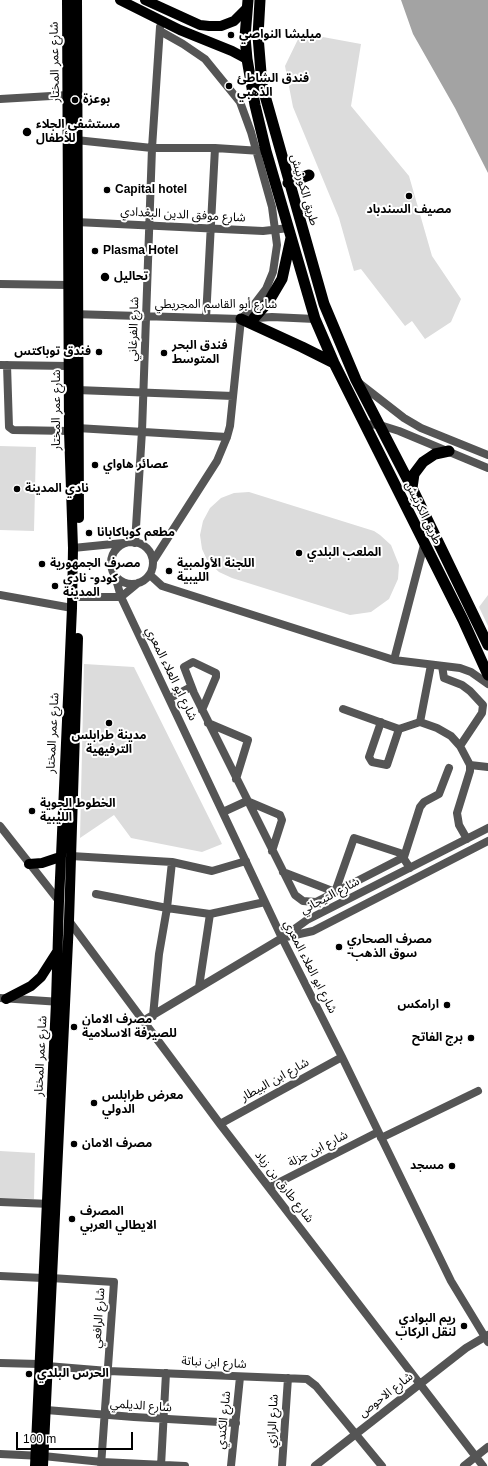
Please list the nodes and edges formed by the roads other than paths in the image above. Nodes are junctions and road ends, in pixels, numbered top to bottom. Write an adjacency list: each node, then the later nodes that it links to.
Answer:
1 (67, 0): 8 (main road, شارع عمر المختار)
2 (76, 0): 8 (main road, شارع عمر المختار)
3 (120, 0): 7 (main road)
4 (145, 0): 6 (main road)
5 (260, 0): 17 (highway, طريق الكورنيش)
6 (247, 4): 9 (highway, طريق الكورنيش)
7 (160, 26): 9 (main road); 13 (street, شارع الفرغاني); 15 (street)
8 (72, 48): 10 (main road, شارع عمر المختار); 12 (main road, شارع عمر المختار)
9 (247, 59): 15 (highway, طريق الكورنيش)
10 (68, 95): 11 (street); 24 (main road, شارع عمر المختار)
11 (0, 99)
12 (76, 140): 13 (street); 18 (main road, شارع عمر المختار)
13 (152, 148): 14 (street); 19 (street, شارع الفرغاني)
14 (215, 148): 15 (street); 20 (street)
15 (261, 151): 21 (street); 22 (highway, طريق الكورنيش)
16 (308, 175): 17 (highway)
17 (288, 183): 34 (highway, طريق الكورنيش)
18 (76, 222): 19 (street, شارع موفق الدين البغدادي); 25 (main road, شارع عمر المختار)
19 (149, 226): 20 (street, شارع موفق الدين البغدادي); 26 (street, شارع الفرغاني)
20 (210, 228): 21 (street, شارع موفق الدين البغدادي); 27 (street)
21 (276, 230): 22 (street, شارع موفق الدين البغدادي); 29 (street)
22 (290, 232): 28 (highway); 30 (highway, طريق الكورنيش)
23 (0, 284): 24 (street)
24 (69, 285): 25 (main road, شارع عمر المختار)
25 (73, 314): 26 (street, شارع أبو القاسم المجريطي); 33 (main road, شارع عمر المختار); 35 (main road, شارع عمر المختار)
26 (146, 316): 27 (street, شارع أبو القاسم المجريطي); 36 (street, شارع الفرغاني)
27 (206, 318): 29 (street, شارع أبو القاسم المجريطي)
28 (254, 318): 29 (street, شارع أبو القاسم المجريطي); 30 (street, شارع أبو القاسم المجريطي)
29 (241, 319): 31 (highway); 37 (street)
30 (315, 320): 31 (highway, طريق الكورنيش)
31 (334, 364): 38 (highway, طريق الكرنيش)
32 (3, 365): 33 (street); 40 (street)
33 (69, 366): 40 (main road, شارع عمر المختار)
34 (356, 380): 39 (highway, طريق الكرنيش); 43 (street)
35 (77, 390): 36 (street); 40 (main road, شارع عمر المختار)
36 (143, 392): 37 (street); 41 (street, شارع الفرغاني)
37 (233, 396): 42 (street)
38 (364, 424): 39 (street); 51 (highway, طريق الكرنيش)
39 (380, 425): 44 (street); 48 (highway, طريق الكرنيش)
40 (73, 429): 41 (street); 52 (main road, شارع عمر المختار)
41 (142, 431): 42 (street); 49 (street, شارع الفرغاني)
42 (227, 437): 53 (street)
43 (473, 449): 45 (street); 46 (street)
44 (449, 451): 46 (street); 48 (highway)
45 (488, 455)
46 (470, 460): 47 (street)
47 (488, 468)
48 (412, 488): 61 (highway, طريق الكرنيش)
49 (135, 542): 50 (street); 53 (street)
50 (126, 543): 52 (street); 55 (street)
51 (424, 546): 62 (street); 65 (highway, طريق الكرنيش)
52 (76, 548): 58 (main road, شارع عمر المختار)
53 (153, 561): 54 (street)
54 (150, 575): 56 (street); 62 (street)
55 (115, 576): 56 (street); 59 (street, شارع ابو العلاء المعري)
56 (138, 584): 59 (street)
57 (0, 595): 60 (street)
58 (76, 597): 59 (street); 60 (main road, شارع عمر المختار); 87 (main road, شارع عمر المختار)
59 (121, 597): 68 (street, شارع ابو العلاء المعري)
60 (72, 608): 87 (main road, شارع عمر المختار)
61 (488, 645)
62 (394, 660): 63 (street)
63 (431, 664): 64 (street); 72 (street)
64 (442, 666): 66 (street); 75 (street)
65 (488, 675)
66 (488, 684)
67 (191, 688): 68 (street); 70 (street); 70 (street)
68 (170, 698): 81 (street, شارع ابو العلاء المعري)
69 (344, 709): 71 (street)
70 (202, 710): 73 (street)
71 (381, 722): 74 (street); 74 (street)
72 (420, 722): 74 (street); 75 (street)
73 (208, 723): 79 (street); 79 (street)
74 (399, 729)
75 (460, 746): 76 (street)
76 (470, 765): 77 (street); 84 (street)
77 (488, 767)
78 (449, 768): 88 (street)
79 (236, 779): 80 (street)
80 (247, 801): 81 (street); 86 (street); 86 (street)
81 (223, 812): 89 (street, شارع ابو العلاء المعري)
82 (0, 826): 91 (street)
83 (488, 828): 84 (street, شارع التيجاني)
84 (466, 839): 92 (street, شارع التيجاني)
85 (488, 841): 95 (street, شارع التيجاني)
86 (272, 851): 94 (street)
87 (66, 856): 90 (street); 91 (main road); 99 (main road, شارع عمر المختار); 104 (main road, شارع عمر المختار)
88 (404, 857): 93 (street); 96 (street); 96 (street)
89 (246, 861): 90 (street); 100 (street, شارع ابو العلاء المعري)
90 (172, 862): 102 (street)
91 (29, 864): 99 (street)
92 (419, 864): 93 (street, شارع التيجاني); 95 (street)
93 (410, 868): 98 (street, شارع التيجاني)
94 (283, 872): 96 (street); 96 (street)
95 (423, 873): 101 (street, شارع التيجاني)
96 (335, 892)
97 (96, 894): 102 (street)
98 (357, 895): 101 (street); 105 (street, شارع التيجاني)
99 (59, 901): 106 (main road, شارع عمر المختار)
100 (265, 902): 103 (street); 105 (street, شارع ابو العلاء المعري)
101 (362, 905): 105 (street, شارع التيجاني)
102 (167, 908): 103 (street); 110 (street)
103 (210, 914): 107 (street)
104 (68, 921): 109 (main road, شارع عمر المختار); 111 (street, شارع طارق بن زياد)
105 (282, 938): 107 (street); 112 (street, شارع ابو العلاء المعري)
106 (58, 951): 108 (main road); 109 (main road, شارع عمر المختار)
107 (199, 988): 110 (street)
108 (3, 999): 109 (street)
109 (61, 1002): 118 (main road, شارع عمر المختار)
110 (153, 1016): 111 (street)
111 (143, 1021): 114 (street, شارع طارق بن زياد)
112 (342, 1057): 114 (street, شارع ابن البيطار); 115 (street, شارع ابو العلاء المعري)
113 (478, 1091): 115 (street, شارع ابن جزلة)
114 (220, 1124): 116 (street, شارع طارق بن زياد)
115 (379, 1135): 116 (street, شارع ابن جزلة); 121 (street, شارع ابو العلاء المعري)
116 (270, 1187): 128 (street, شارع طارق بن زياد)
117 (0, 1202): 118 (street)
118 (50, 1204): 120 (main road, شارع عمر المختار)
119 (0, 1276): 120 (street)
120 (47, 1278): 123 (main road, شارع عمر المختار); 124 (street, شارع الرافعي)
121 (486, 1334): 128 (street, شارع الاحوص)
122 (0, 1363): 123 (street, شارع ابن نباتة)
123 (43, 1365): 124 (street, شارع ابن نباتة); 129 (main road, شارع عمر المختار); 137 (main road, شارع عمر المختار)
124 (108, 1371): 125 (street, شارع ابن نباتة); 130 (street, شارع الرافعي)
125 (166, 1373): 126 (street, شارع ابن نباتة); 131 (street)
126 (240, 1377): 127 (street, شارع ابن نباتة); 132 (street, شارع الكندي)
127 (288, 1378): 133 (street, شارع ابن نباتة); 143 (street, شارع الرازي)
128 (420, 1383): 133 (street, شارع الاحوص); 136 (street, شارع طارق بن زياد)
129 (46, 1410): 130 (street, شارع الديلمي); 137 (main road, شارع عمر المختار)
130 (105, 1415): 131 (street, شارع الديلمي); 138 (street, شارع الرافعي)
131 (164, 1419): 132 (street, شارع الديلمي); 139 (street)
132 (236, 1423): 142 (street, شارع الكندي)
133 (356, 1434): 144 (street, شارع الاحوص); 145 (street, شارع ابن نباتة)
134 (488, 1447): 136 (street)
135 (0, 1454): 137 (street)
136 (476, 1456): 146 (street); 147 (street, شارع طارق بن زياد)
137 (40, 1459): 138 (street); 140 (main road, شارع عمر المختار)
138 (102, 1464): 139 (street)
139 (161, 1465): 141 (street)
140 (35, 1466)
141 (185, 1466)
142 (231, 1466)
143 (282, 1466)
144 (315, 1466)
145 (382, 1466)
146 (464, 1466)
147 (484, 1466)

